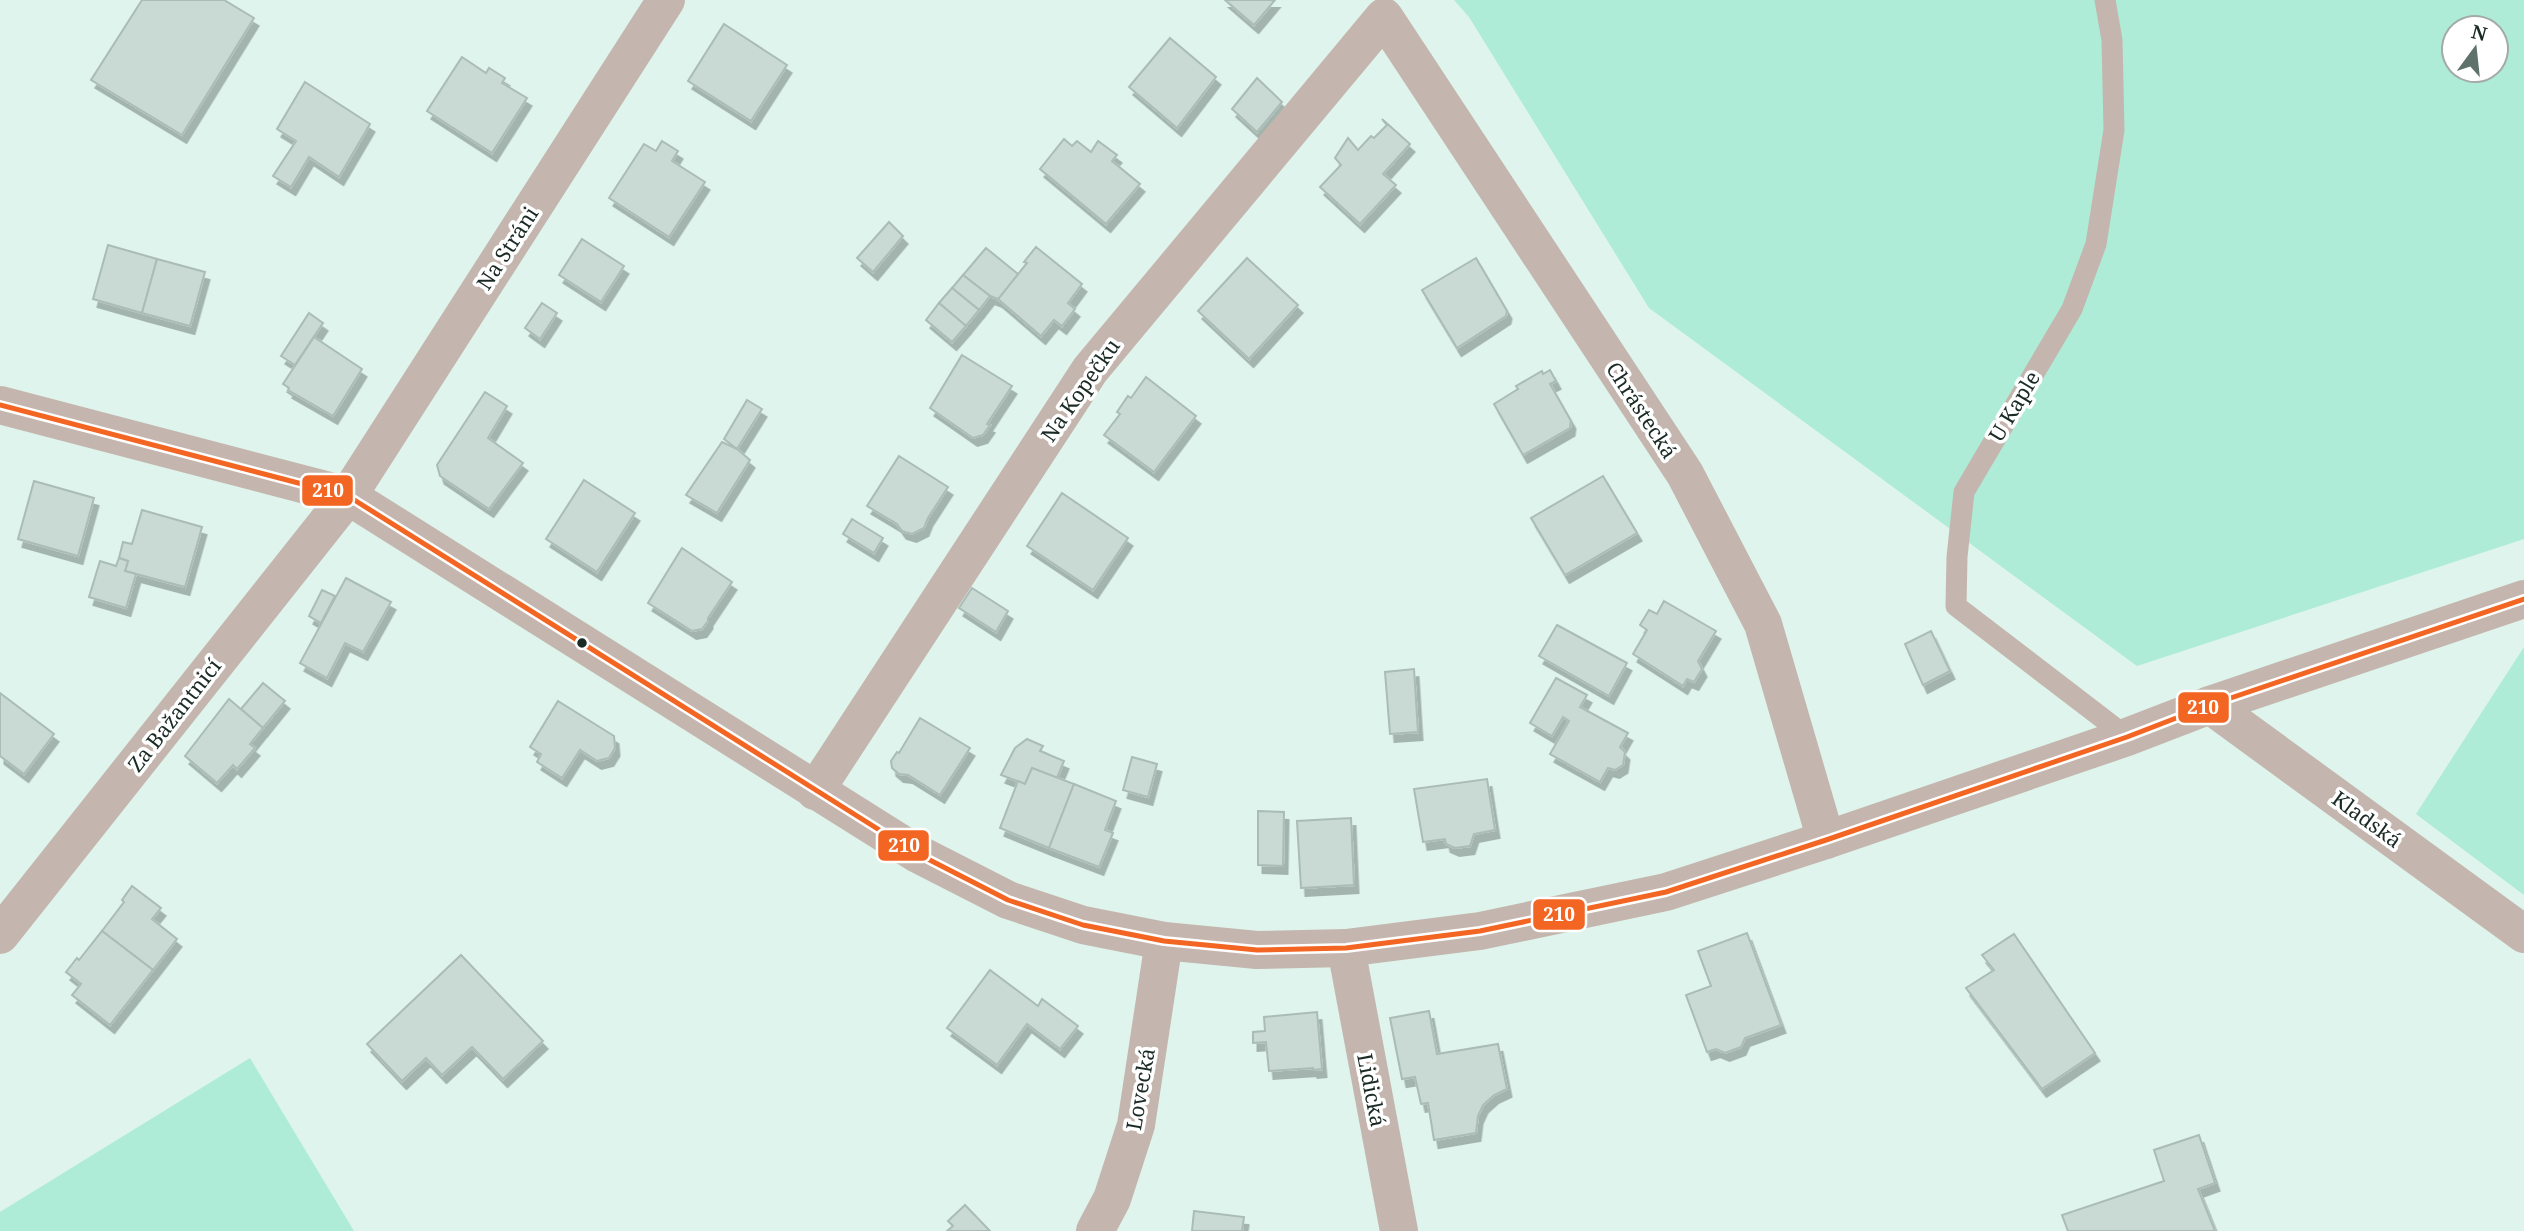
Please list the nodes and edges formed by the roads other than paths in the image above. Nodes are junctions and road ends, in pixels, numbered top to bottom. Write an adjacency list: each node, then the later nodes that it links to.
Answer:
1 (666, 0): 5 (street, Na Stráni)
2 (2105, 0): 8 (lane, U Kaple)
3 (1385, 9): 9 (street, Na Kopečku); 10 (street, Chrástecká)
4 (0, 405): 5 (street)
5 (348, 496): 9 (street); 12 (street, Za Bažantnicí)
6 (2524, 599): 7 (street)
7 (2210, 705): 8 (street); 11 (street, Kladská)
8 (2127, 737): 10 (street)
9 (815, 791): 13 (street)
10 (1826, 840): 14 (street)
11 (2524, 934)
12 (0, 935)
13 (1164, 941): 14 (street); 15 (street, Lovecká)
14 (1346, 948): 16 (street, Lidická)
15 (1095, 1231)
16 (1399, 1231)

